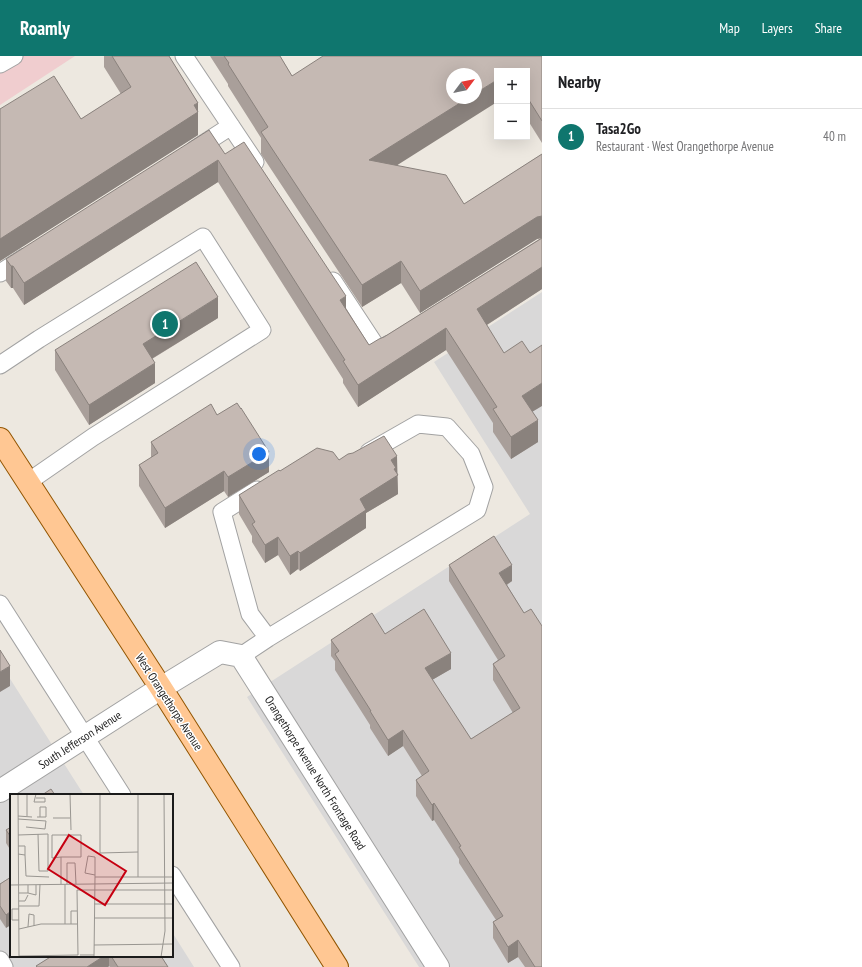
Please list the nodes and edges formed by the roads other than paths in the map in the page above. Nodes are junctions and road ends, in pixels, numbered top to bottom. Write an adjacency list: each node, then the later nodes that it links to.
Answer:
1 (14, 56): 3 (lane)
2 (184, 56): 4 (lane)
3 (0, 64)
4 (231, 126): 5 (lane); 6 (lane)
5 (178, 160)
6 (262, 172)
7 (40, 248): 9 (lane)
8 (322, 265): 10 (lane)
9 (0, 273)
10 (405, 334)
11 (0, 365): 14 (lane)
12 (0, 439): 14 (main road, West Orangethorpe Avenue)
13 (354, 460): 17 (lane)
14 (28, 482): 19 (main road, West Orangethorpe Avenue)
15 (268, 484): 17 (lane)
16 (0, 604): 20 (lane)
17 (268, 638): 18 (lane)
18 (241, 656): 19 (street); 28 (street, Orangethorpe Avenue North Frontage Road)
19 (161, 688): 20 (street, South Jefferson Avenue); 27 (main road, West Orangethorpe Avenue)
20 (85, 737): 21 (street, South Jefferson Avenue); 22 (lane)
21 (0, 791)
22 (121, 794)
23 (173, 877): 26 (lane)
24 (0, 960): 25 (lane)
25 (4, 967)
26 (230, 967)
27 (337, 967)
28 (438, 967)

